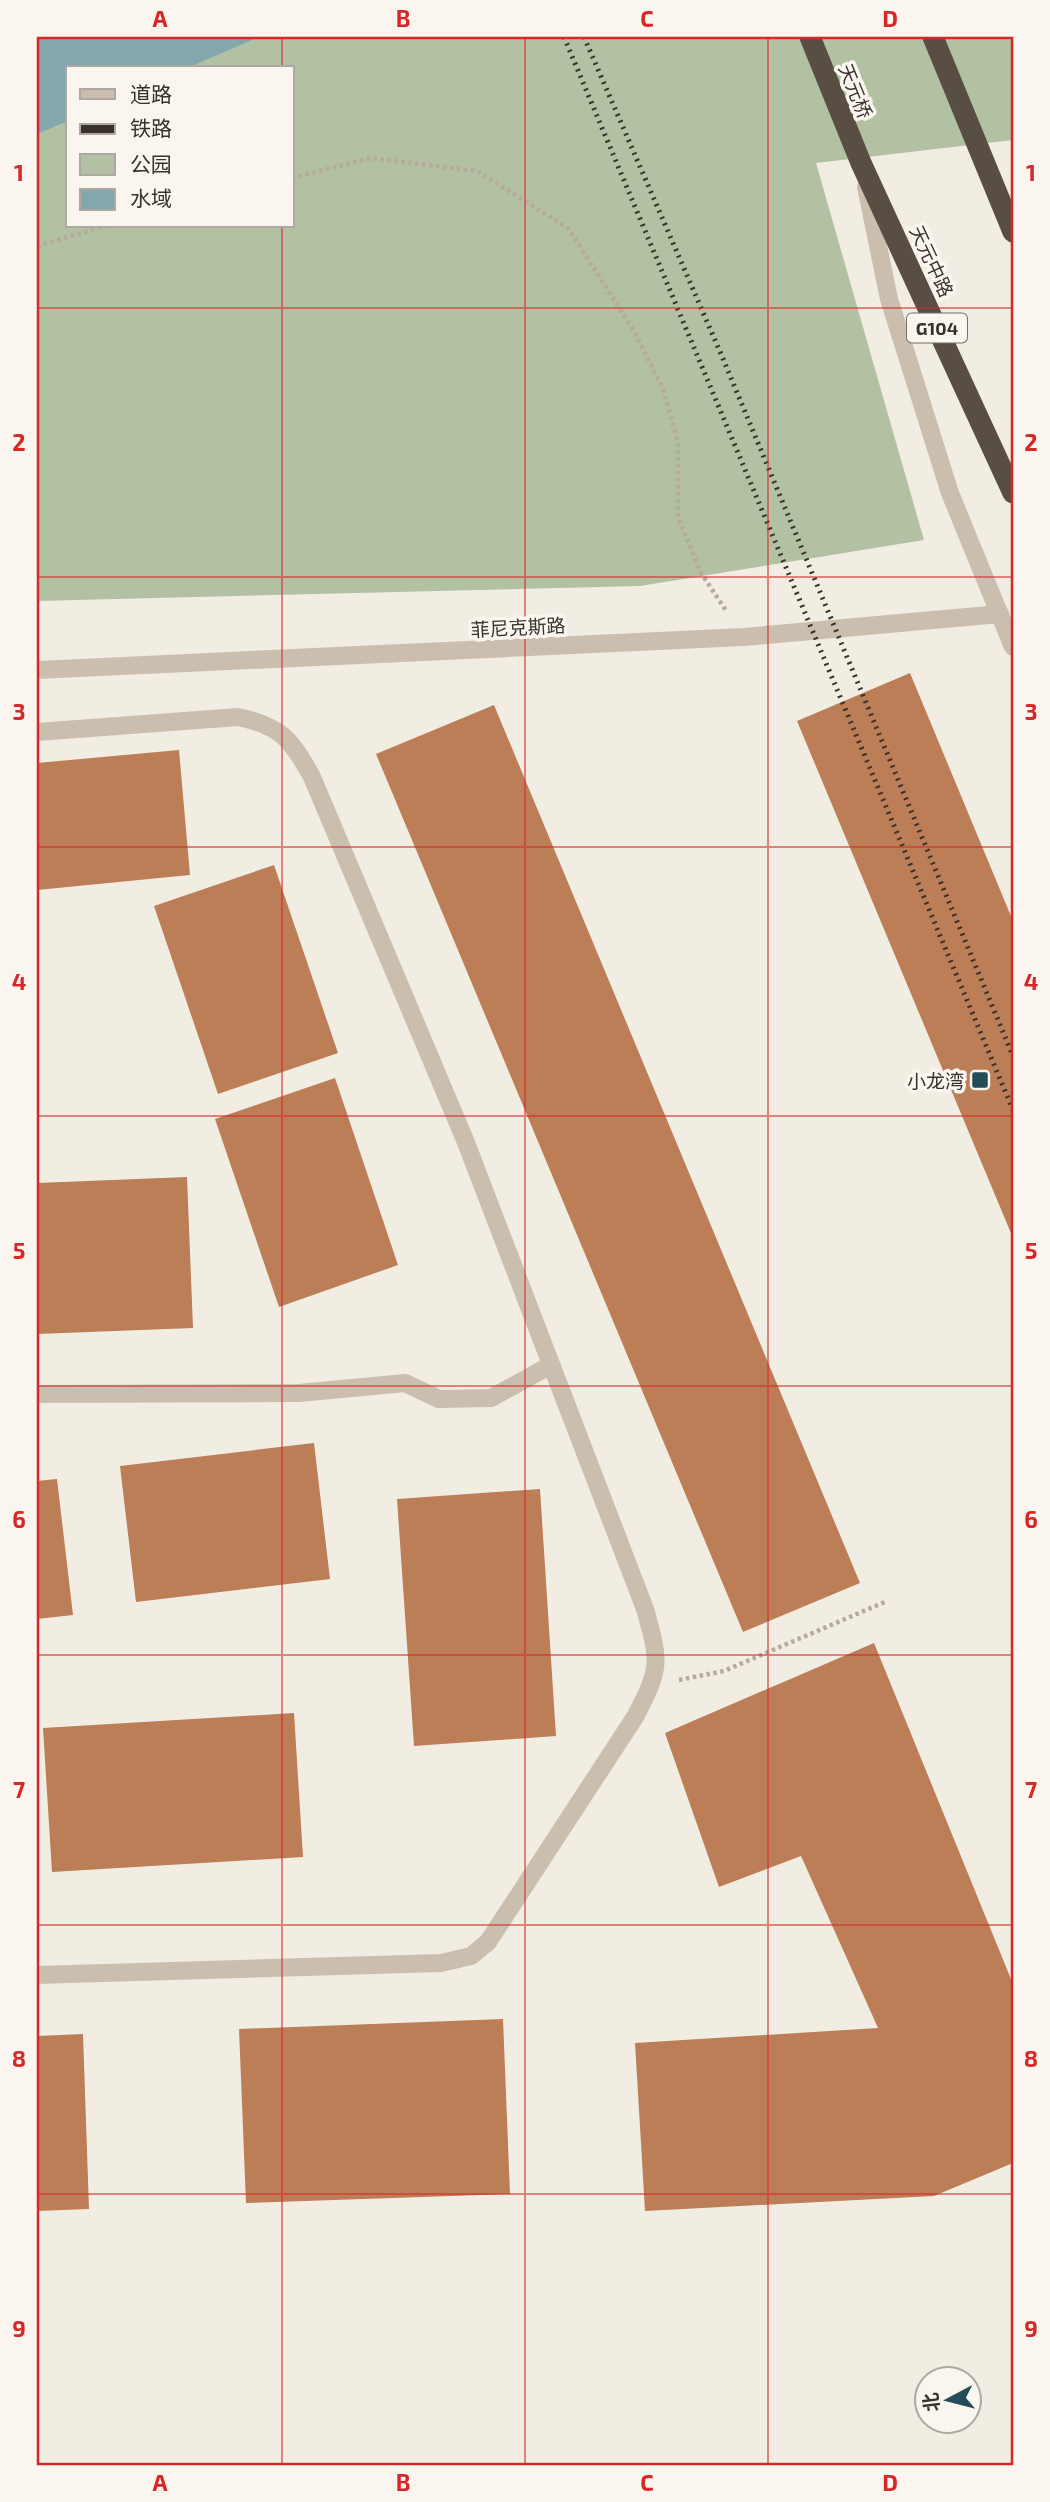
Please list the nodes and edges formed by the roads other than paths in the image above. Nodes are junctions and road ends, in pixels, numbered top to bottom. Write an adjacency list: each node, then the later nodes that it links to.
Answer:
1 (810, 37): 3 (highway, 天元桥 / G104)
2 (933, 37): 4 (highway)
3 (861, 163): 6 (highway, 天元中路 / G104); 7 (street)
4 (1009, 216): 5 (highway)
5 (1013, 232)
6 (1013, 493)
7 (1000, 614): 8 (street); 9 (street, 菲尼克斯路)
8 (1013, 647)
9 (37, 670)
10 (37, 732): 11 (street)
11 (551, 1366): 12 (street); 13 (street)
12 (37, 1394)
13 (37, 1975)

